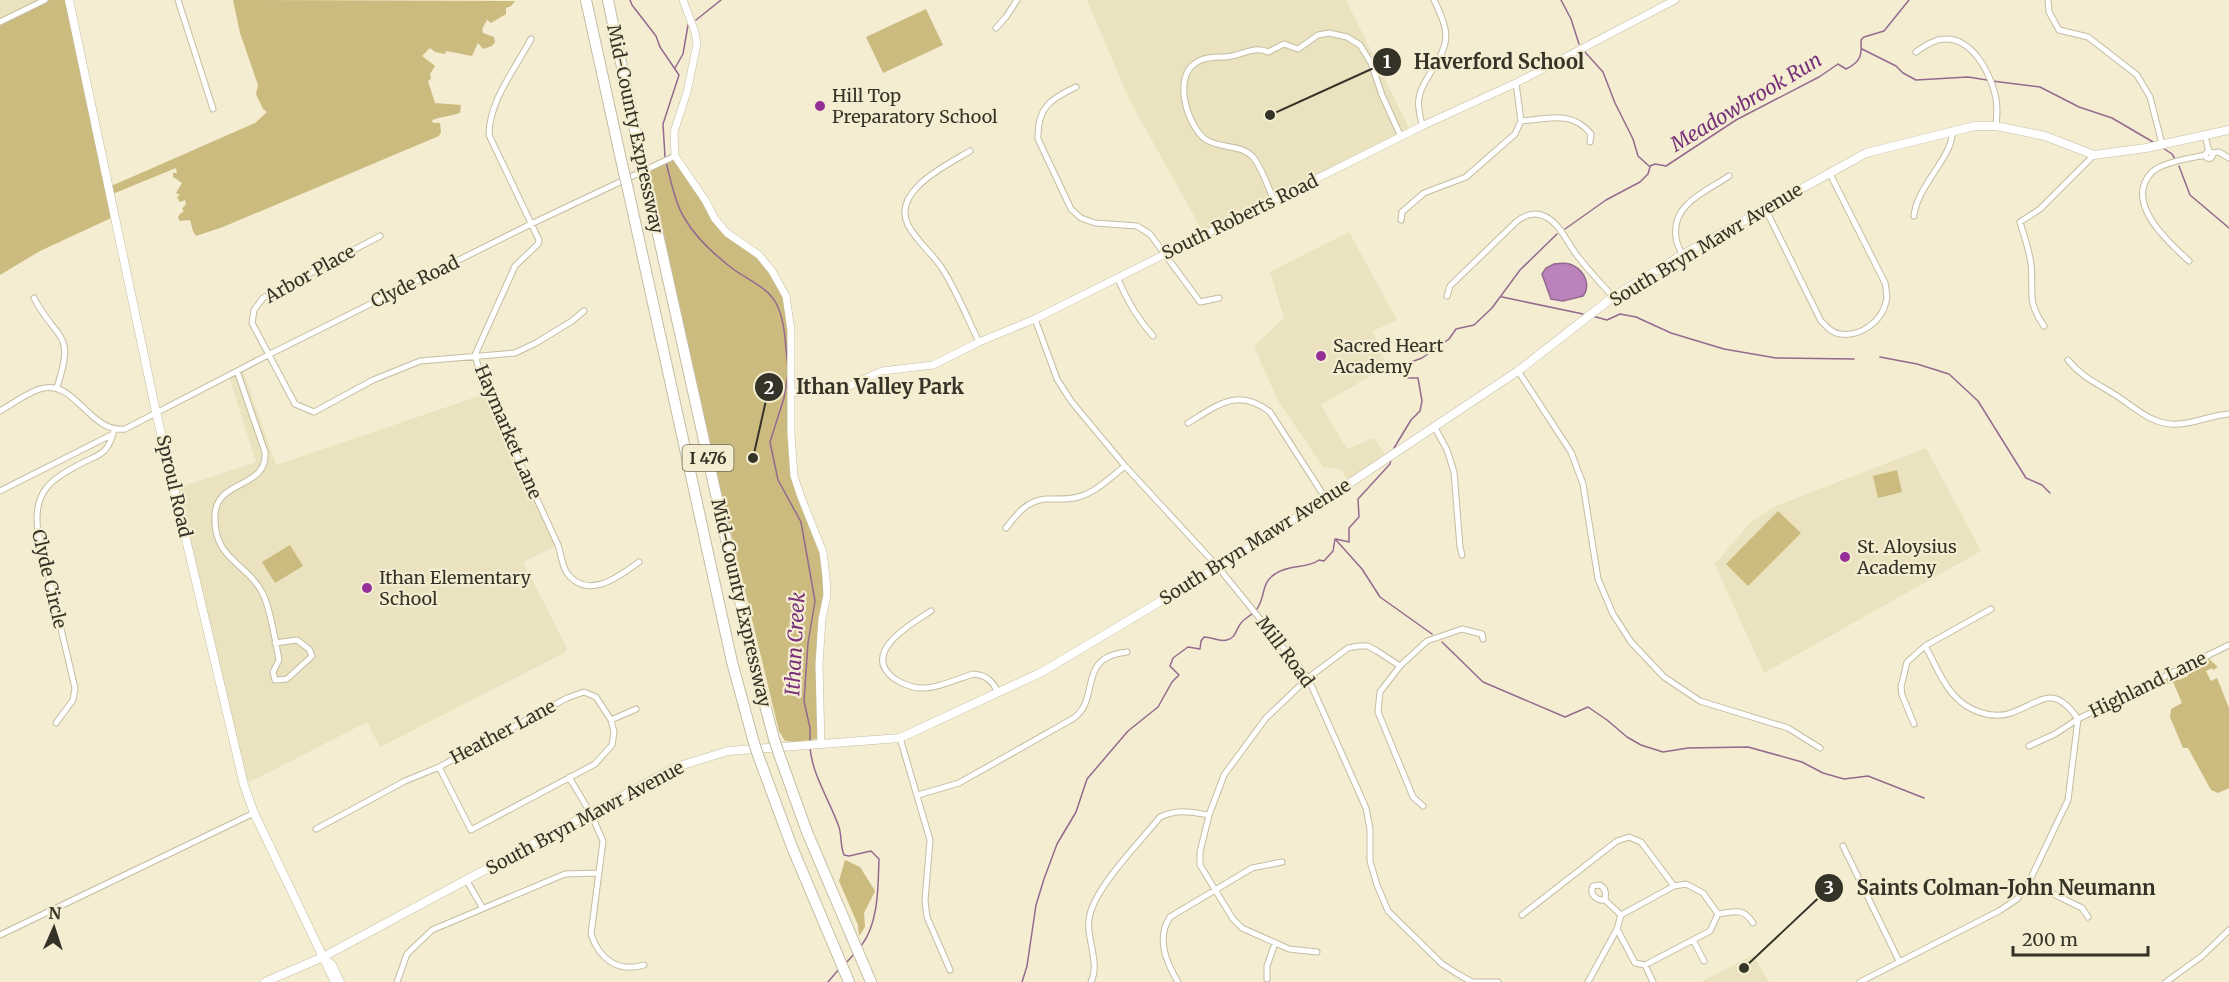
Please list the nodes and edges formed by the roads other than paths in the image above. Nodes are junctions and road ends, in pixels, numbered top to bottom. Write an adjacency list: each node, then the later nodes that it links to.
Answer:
1 (45, 0): 11 (street)
2 (69, 0): 61 (main road, Sproul Road)
3 (178, 0): 17 (street)
4 (586, 0): 131 (highway, Mid-County Expressway / I 476, bridge)
5 (608, 0): 132 (highway, Mid-County Expressway / I 476, bridge)
6 (683, 0): 30 (street)
7 (1017, 0): 12 (street)
8 (1434, 0): 19 (street)
9 (1675, 0): 15 (street, South Roberts Road)
10 (2049, 0): 26 (street)
11 (0, 22)
12 (996, 28)
13 (531, 39): 38 (street)
14 (1916, 52): 20 (street)
15 (1516, 84): 18 (street); 19 (street, South Roberts Road)
16 (1076, 87): 40 (street)
17 (213, 109)
18 (1521, 121): 25 (street); 37 (street)
19 (1422, 126): 24 (street, South Roberts Road)
20 (1996, 126): 22 (main road, South Bryn Mawr Avenue); 29 (main road, South Bryn Mawr Avenue)
21 (2229, 130): 23 (main road, South Bryn Mawr Avenue)
22 (1952, 131): 32 (main road, South Bryn Mawr Avenue); 36 (street)
23 (2205, 136): 26 (main road, South Bryn Mawr Avenue); 28 (street)
24 (1401, 137): 34 (street, South Roberts Road); 34 (street)
25 (1590, 142)
26 (2161, 144): 29 (main road, South Bryn Mawr Avenue)
27 (970, 151): 52 (street)
28 (2209, 153): 31 (street); 42 (street)
29 (2094, 155): 50 (street)
30 (675, 156): 38 (street, Clyde Road); 59 (street)
31 (2229, 158)
32 (1829, 172): 35 (main road, South Bryn Mawr Avenue); 35 (street)
33 (1729, 177): 41 (street)
34 (1274, 201): 40 (street, South Roberts Road)
35 (1765, 208): 41 (main road, South Bryn Mawr Avenue)
36 (1914, 216)
37 (1401, 220)
38 (531, 224): 53 (street, Clyde Road); 54 (street, Haymarket Lane)
39 (380, 236): 53 (street, Arbor Place)
40 (1164, 254): 43 (street, South Roberts Road); 47 (street)
41 (1682, 255): 45 (main road, South Bryn Mawr Avenue)
42 (2189, 261)
43 (1118, 279): 49 (street, South Roberts Road); 51 (street)
44 (1447, 296): 45 (street)
45 (1613, 297): 57 (main road, South Bryn Mawr Avenue)
46 (34, 298): 58 (street)
47 (1219, 298)
48 (584, 310): 54 (street, Arbor Place)
49 (1035, 320): 52 (street, South Roberts Road); 66 (street, Mill Road)
50 (2044, 326)
51 (1153, 336)
52 (979, 342): 59 (street, South Roberts Road)
53 (268, 355): 54 (street, Arbor Place); 56 (street, Clyde Road)
54 (475, 355): 71 (street, Haymarket Lane)
55 (2068, 360): 62 (street)
56 (237, 371): 61 (street, Clyde Road); 76 (street)
57 (1518, 371): 64 (main road, South Bryn Mawr Avenue); 91 (street)
58 (57, 387): 60 (street); 65 (street)
59 (792, 393): 89 (street)
60 (0, 411)
61 (156, 412): 65 (street, Clyde Road); 96 (main road, Sproul Road)
62 (2229, 414)
63 (1188, 423): 68 (street)
64 (1434, 426): 68 (main road, South Bryn Mawr Avenue); 70 (street)
65 (113, 432): 67 (street, Clyde Road); 86 (street, Clyde Circle)
66 (1125, 466): 69 (street); 72 (street, Mill Road)
67 (0, 491)
68 (1326, 499): 72 (main road, South Bryn Mawr Avenue)
69 (1006, 528)
70 (1462, 555)
71 (639, 562)
72 (1218, 567): 81 (street, Mill Road); 82 (main road, South Bryn Mawr Avenue)
73 (1991, 609): 78 (street)
74 (931, 610): 82 (street)
75 (1483, 639): 80 (street)
76 (276, 643): 76 (street)
77 (2229, 645): 84 (street, Highland Lane)
78 (1925, 646): 84 (street); 87 (street)
79 (1127, 652): 94 (street)
80 (1400, 666): 81 (street); 95 (street)
81 (1308, 678): 98 (street); 135 (street, Mill Road)
82 (998, 693): 88 (main road, South Bryn Mawr Avenue)
83 (636, 709): 85 (street)
84 (2078, 719): 90 (street); 104 (street, Highland Lane)
85 (612, 720): 92 (street, Heather Lane); 93 (street)
86 (57, 723)
87 (1914, 724)
88 (900, 738): 89 (main road, South Bryn Mawr Avenue); 94 (street)
89 (813, 745): 97 (main road, South Bryn Mawr Avenue)
90 (2029, 746)
91 (1820, 748)
92 (439, 767): 93 (street); 99 (street, Heather Lane)
93 (569, 777): 97 (street)
94 (918, 795): 125 (street)
95 (1423, 806)
96 (254, 813): 116 (street); 120 (main road, Sproul Road)
97 (591, 814): 102 (street); 103 (main road, South Bryn Mawr Avenue)
98 (1209, 815): 106 (street); 133 (street)
99 (316, 829)
100 (1843, 846): 122 (street)
101 (1282, 862): 106 (street)
102 (598, 873): 108 (street); 123 (street)
103 (467, 881): 108 (street); 120 (main road, South Bryn Mawr Avenue)
104 (2029, 882): 112 (street); 122 (street, Highland Lane)
105 (1674, 886): 109 (street); 110 (street); 111 (street)
106 (1214, 889): 118 (street); 134 (street)
107 (1605, 900): 111 (street)
108 (482, 907): 130 (street)
109 (1718, 914): 113 (street); 117 (street)
110 (1522, 915)
111 (1621, 915): 114 (street)
112 (2088, 917)
113 (1753, 923)
114 (1617, 929): 124 (street); 136 (street)
115 (2229, 930): 139 (street)
116 (0, 935)
117 (1693, 940): 121 (street); 124 (street)
118 (1275, 943): 119 (street); 126 (street)
119 (1317, 951)
120 (323, 957): 127 (main road, South Bryn Mawr Avenue); 128 (main road, Sproul Road); 129 (main road, Sproul Road)
121 (1704, 961)
122 (1899, 961): 138 (street, Highland Lane)
123 (644, 965)
124 (1644, 965): 137 (street)
125 (950, 970)
126 (1267, 979)
127 (265, 982)
128 (334, 982)
129 (340, 982)
130 (397, 982)
131 (849, 982)
132 (871, 982)
133 (1091, 982)
134 (1178, 982)
135 (1498, 982)
136 (1588, 982)
137 (1653, 982)
138 (1860, 982)
139 (2166, 982)

